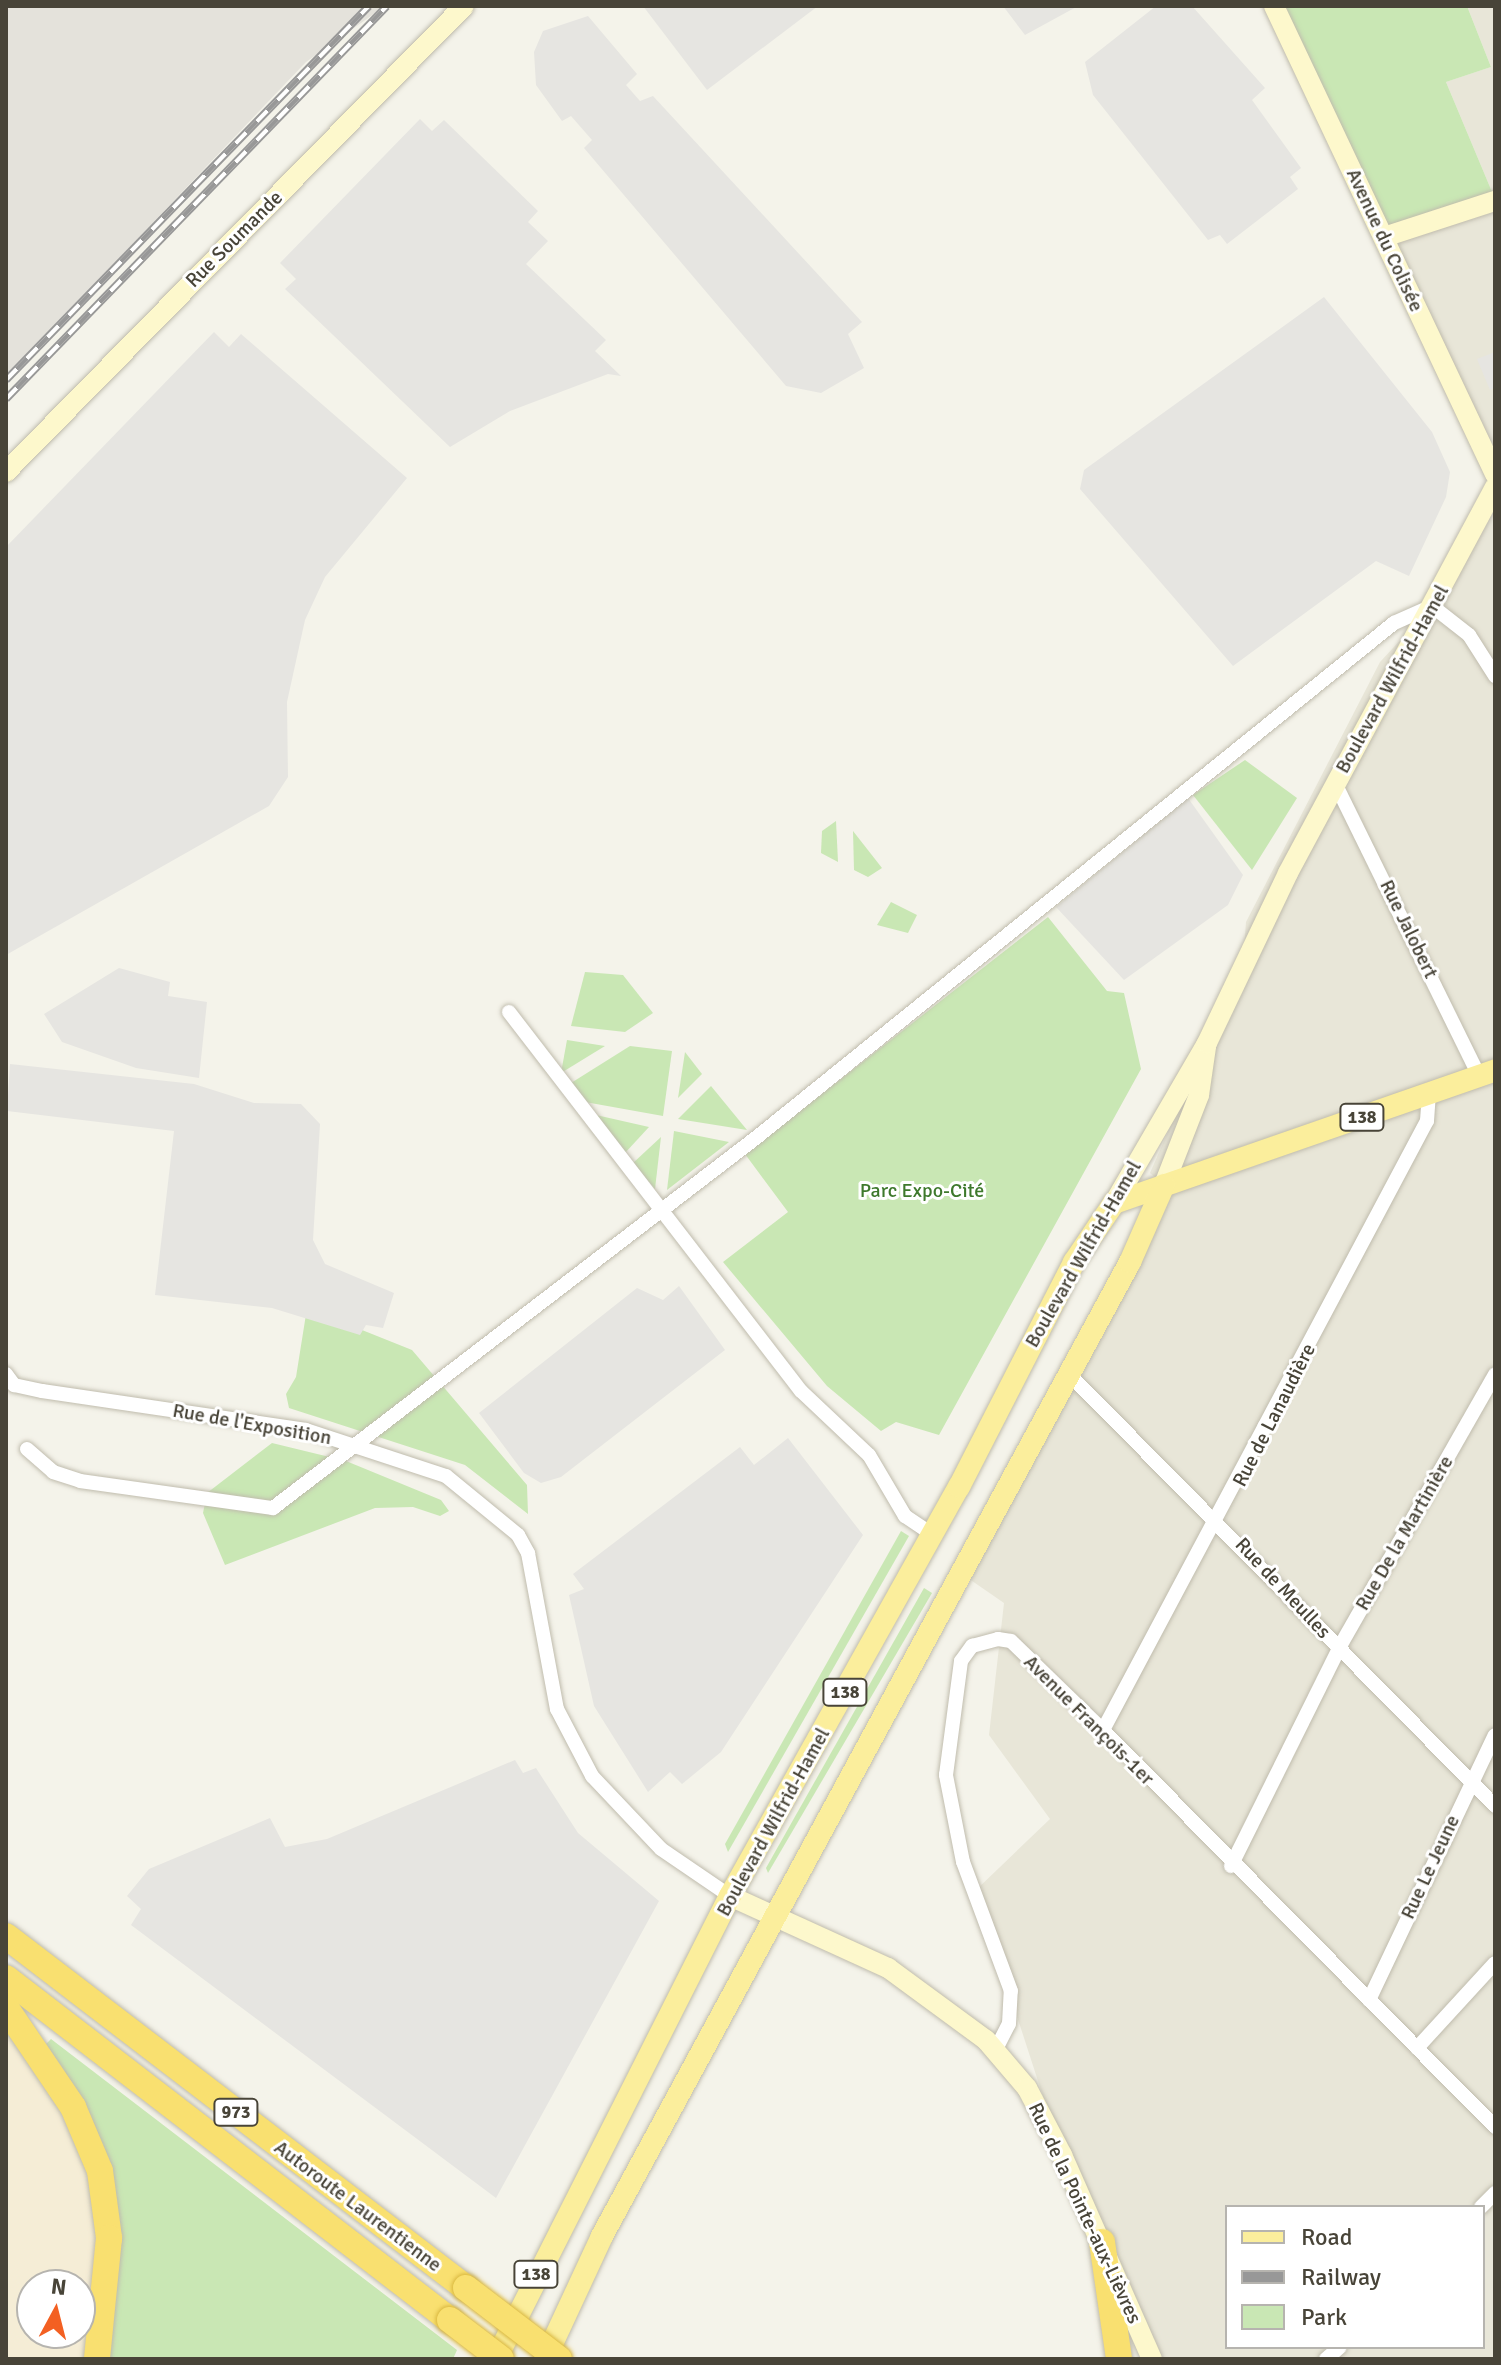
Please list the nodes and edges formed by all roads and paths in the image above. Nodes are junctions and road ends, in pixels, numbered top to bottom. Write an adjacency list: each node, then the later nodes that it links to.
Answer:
1 (464, 6): 5 (street, Rue Soumande)
2 (1274, 6): 4 (street, Avenue du Colisée)
3 (1495, 201): 4 (street)
4 (1384, 237): 6 (street, Avenue du Colisée)
5 (6, 472)
6 (1495, 474)
7 (1495, 487): 8 (street, Boulevard Wilfrid-Hamel)
8 (1432, 606): 9 (street); 10 (street, Boulevard Wilfrid-Hamel); 17 (street)
9 (1495, 676)
10 (1335, 783): 12 (street, Boulevard Wilfrid-Hamel); 13 (street, Rue Jalobert)
11 (509, 1012): 17 (street)
12 (1207, 1043): 15 (street, Boulevard Wilfrid-Hamel); 16 (street, Boulevard Wilfrid-Hamel)
13 (1487, 1073): 14 (main road, 138)
14 (1429, 1093): 15 (main road, 138); 23 (street, Rue de Lanaudière)
15 (1164, 1185): 16 (main road, 138); 18 (main road, Boulevard Wilfrid-Hamel / 138)
16 (1114, 1203): 24 (main road, Boulevard Wilfrid-Hamel / 138)
17 (659, 1211): 21 (street); 24 (street)
18 (1068, 1373): 23 (street, Rue de Meulles); 32 (main road, Boulevard Wilfrid-Hamel / 138)
19 (6, 1374): 21 (street, Rue de l'Exposition)
20 (1495, 1374): 25 (street, Rue De la Martinière)
21 (358, 1444): 22 (street); 31 (street, Rue de l'Exposition)
22 (27, 1449)
23 (1220, 1519): 25 (street, Rue de Meulles); 26 (street, Rue de Lanaudière)
24 (933, 1535): 31 (main road, Boulevard Wilfrid-Hamel / 138)
25 (1339, 1648): 28 (street, Rue de Meulles); 30 (street, Rue De la Martinière)
26 (1103, 1730): 30 (street, Avenue François-1er); 39 (street, Avenue François-1er)
27 (1495, 1735): 28 (street, Rue Le Jeune)
28 (1469, 1782): 29 (street, Rue de Meulles); 36 (street, Rue Le Jeune)
29 (1495, 1806)
30 (1231, 1866): 36 (street, Avenue François-1er)
31 (730, 1896): 32 (street, Rue de la Pointe-aux-Lièvres); 43 (main road, Boulevard Wilfrid-Hamel / 138)
32 (776, 1916): 39 (street, Rue de la Pointe-aux-Lièvres); 44 (main road, Boulevard Wilfrid-Hamel / 138)
33 (6, 1936): 45 (highway, Autoroute Laurentienne / 973, bridge)
34 (1495, 1963): 38 (street)
35 (6, 1978): 43 (highway, Autoroute Laurentienne / 973, bridge)
36 (1369, 2000): 38 (street, Avenue François-1er)
37 (6, 2008): 42 (highway)
38 (1417, 2048): 40 (street, Avenue François-1er)
39 (995, 2051): 41 (street, Rue de la Pointe-aux-Lièvres)
40 (1495, 2127)
41 (1102, 2242): 46 (highway); 47 (street, Rue de la Pointe-aux-Lièvres)
42 (97, 2359)
43 (498, 2359)
44 (545, 2359)
45 (559, 2359)
46 (1119, 2359)
47 (1152, 2359)

